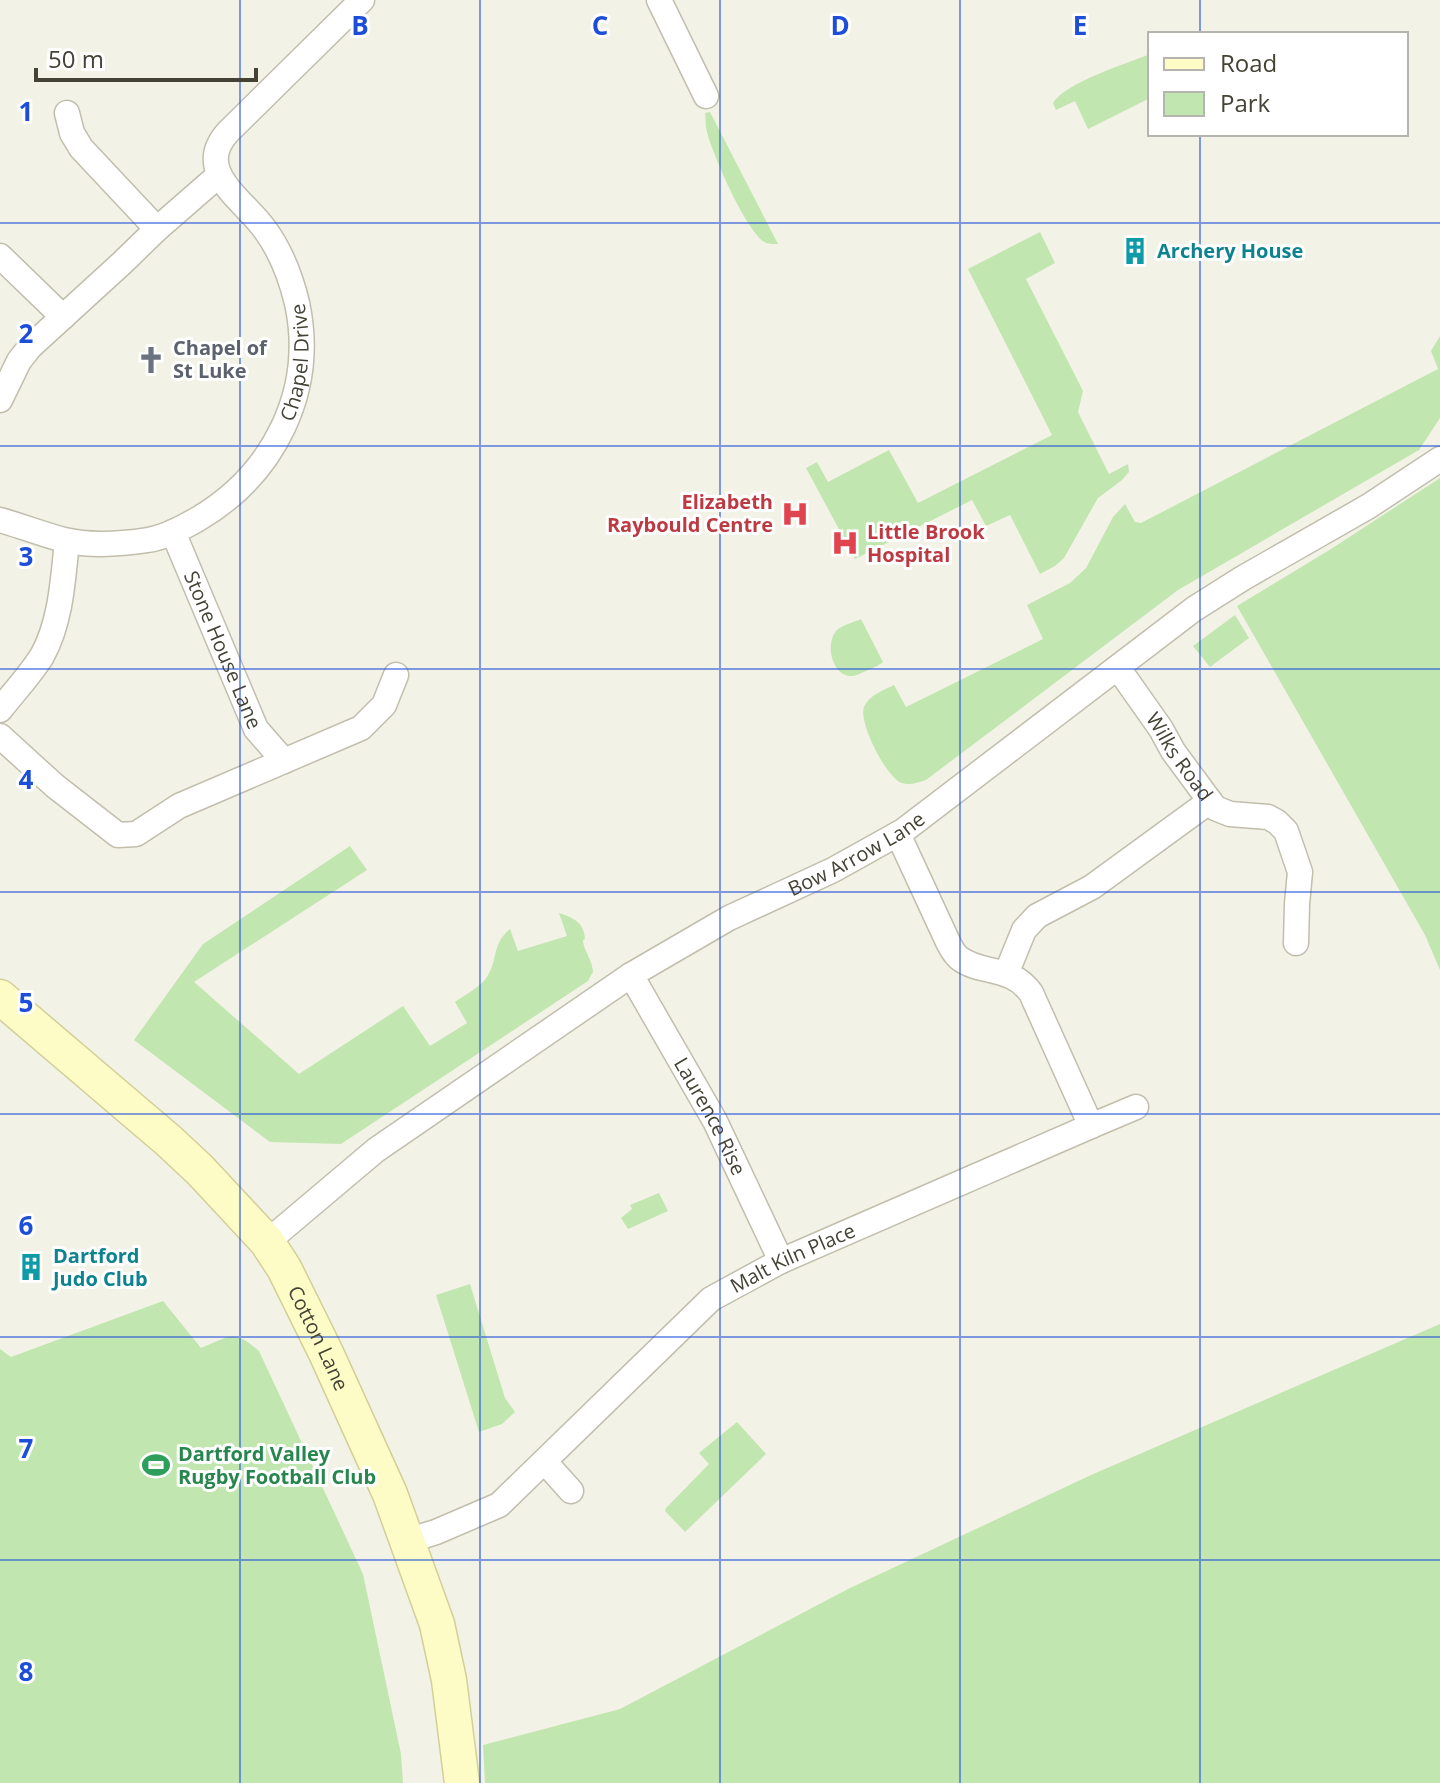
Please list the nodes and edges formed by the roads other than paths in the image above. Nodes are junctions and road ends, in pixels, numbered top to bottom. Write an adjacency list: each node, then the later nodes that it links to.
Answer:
1 (362, 0): 5 (street)
2 (659, 0): 3 (street)
3 (706, 96)
4 (67, 113): 6 (street)
5 (219, 175): 6 (street); 12 (street, Chapel Drive)
6 (157, 229): 8 (street)
7 (0, 256): 8 (street)
8 (63, 317): 9 (street)
9 (0, 400)
10 (1440, 459): 14 (street, Bow Arrow Lane)
11 (0, 520): 13 (street, Chapel Drive)
12 (173, 532): 13 (street, Chapel Drive); 18 (street, Stone House Lane)
13 (67, 541): 16 (street)
14 (1118, 668): 19 (street, Wilks Road); 20 (street, Bow Arrow Lane)
15 (396, 675): 18 (street)
16 (0, 710)
17 (0, 736): 18 (street)
18 (284, 761)
19 (1210, 801): 21 (street, Wilks Road); 22 (street)
20 (898, 834): 22 (street); 23 (street, Bow Arrow Lane)
21 (1296, 943)
22 (1006, 974): 26 (street)
23 (631, 975): 27 (street, Bow Arrow Lane); 28 (street, Laurence Rise)
24 (0, 997): 27 (main road, Cotton Lane)
25 (1136, 1107): 26 (street, Malt Kiln Place)
26 (1091, 1126): 28 (street, Malt Kiln Place)
27 (267, 1242): 31 (main road, Cotton Lane)
28 (781, 1261): 29 (street, Malt Kiln Place)
29 (545, 1462): 30 (street); 31 (street, Malt Kiln Place)
30 (571, 1491)
31 (407, 1541): 32 (main road, Cotton Lane)
32 (462, 1783)

